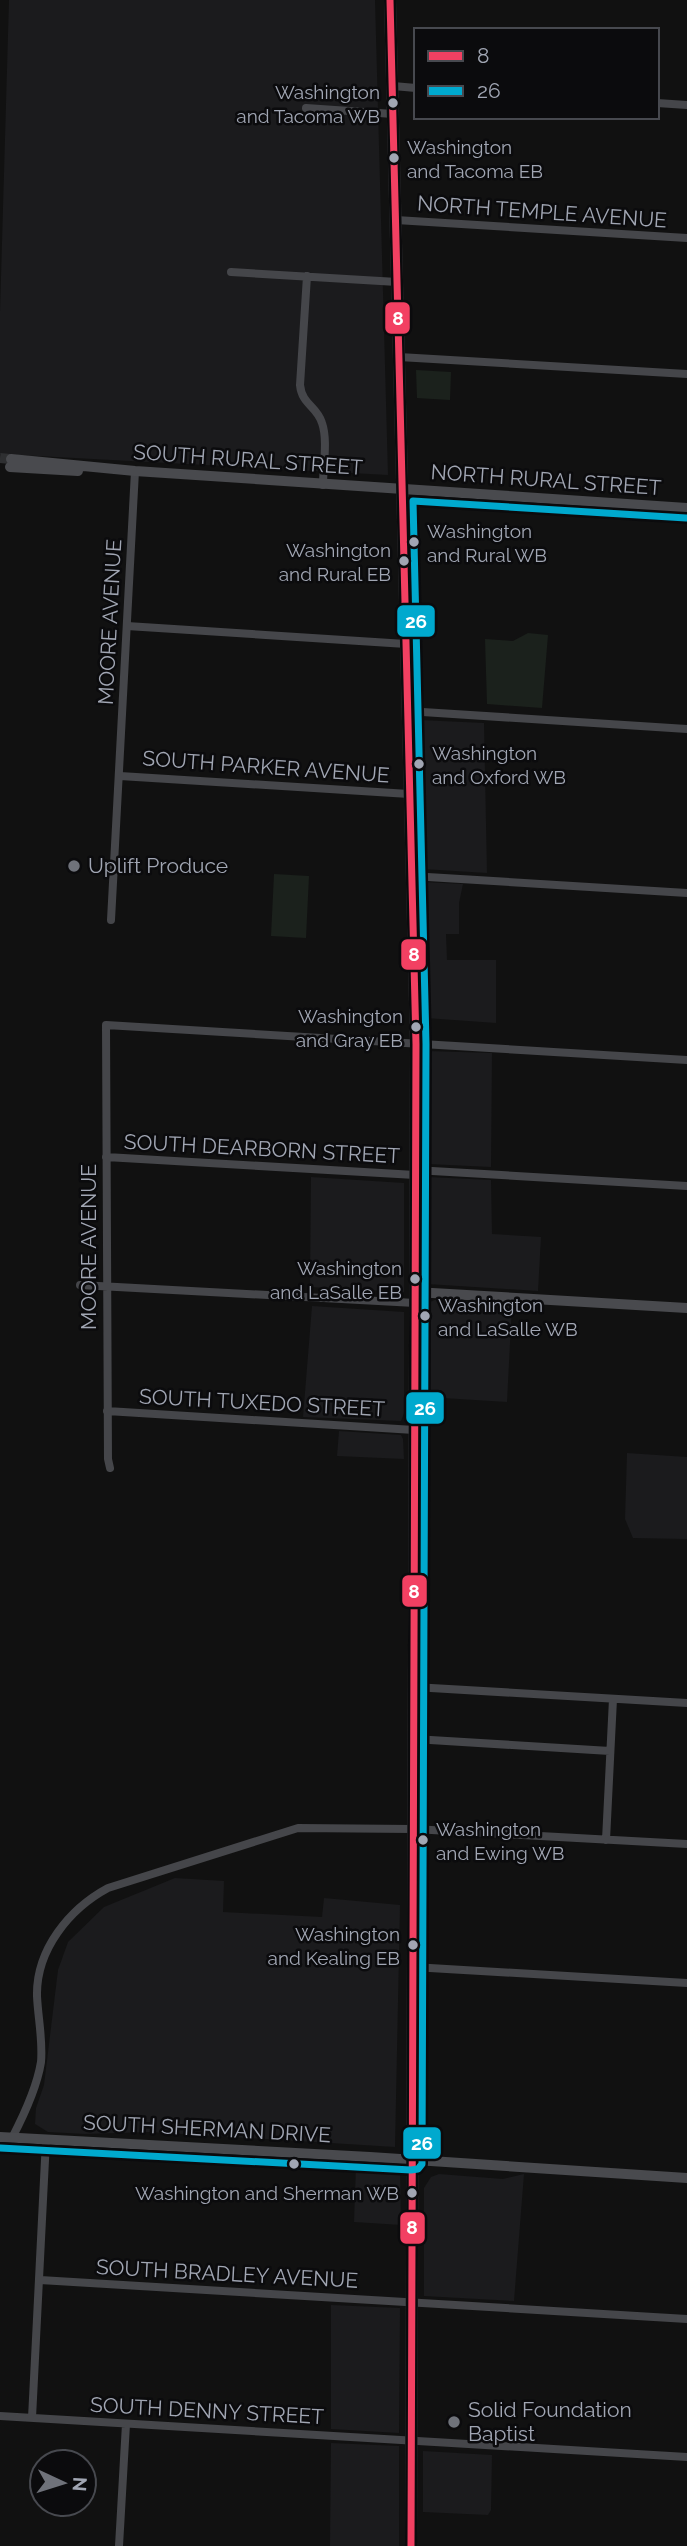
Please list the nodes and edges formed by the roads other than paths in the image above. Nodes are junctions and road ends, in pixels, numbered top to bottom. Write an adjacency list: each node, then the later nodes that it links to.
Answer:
1 (390, 0): 2 (main road)
2 (393, 86): 3 (street); 7 (main road)
3 (414, 88)
4 (659, 103): 5 (street)
5 (687, 105)
6 (306, 108): 7 (street)
7 (393, 114): 8 (main road)
8 (396, 220): 9 (street, NORTH TEMPLE AVENUE); 12 (main road)
9 (687, 238)
10 (231, 272): 11 (street)
11 (307, 276): 12 (street); 17 (street)
12 (397, 282): 13 (main road)
13 (399, 356): 14 (street); 18 (main road)
14 (687, 374)
15 (11, 463): 16 (main road, SOUTH RURAL STREET)
16 (135, 471): 17 (main road, SOUTH RURAL STREET); 20 (street, MOORE AVENUE)
17 (323, 485): 18 (main road, SOUTH RURAL STREET)
18 (402, 490): 19 (main road, NORTH RURAL STREET); 21 (main road)
19 (687, 508)
20 (127, 626): 21 (street); 24 (street, MOORE AVENUE)
21 (406, 644): 22 (main road)
22 (407, 712): 23 (street); 25 (main road)
23 (687, 729)
24 (120, 776): 25 (street, SOUTH PARKER AVENUE); 28 (street, MOORE AVENUE)
25 (409, 794): 26 (main road)
26 (411, 876): 27 (street); 29 (main road)
27 (687, 893)
28 (111, 920)
29 (416, 1044): 30 (street); 31 (street, MOORE AVENUE); 32 (main road)
30 (687, 1060)
31 (106, 1157): 32 (street, SOUTH DEARBORN STREET); 35 (street, MOORE AVENUE)
32 (415, 1173): 33 (street, SOUTH DEARBORN STREET); 36 (main road)
33 (687, 1186)
34 (80, 1285): 35 (street)
35 (107, 1286): 36 (street); 38 (street, MOORE AVENUE)
36 (415, 1298): 37 (main road); 39 (main road)
37 (687, 1308)
38 (107, 1411): 39 (street, SOUTH TUXEDO STREET); 40 (street, MOORE AVENUE)
39 (414, 1430): 41 (main road)
40 (110, 1468)
41 (414, 1687): 42 (street); 44 (main road)
42 (613, 1699): 43 (street); 45 (street)
43 (687, 1703)
44 (414, 1740): 45 (street); 46 (main road)
45 (610, 1751): 47 (street)
46 (413, 1829): 47 (street); 49 (main road); 52 (street)
47 (606, 1840): 48 (street)
48 (687, 1844)
49 (413, 1967): 50 (street); 54 (main road)
50 (687, 1983)
51 (0, 2137): 52 (main road, SOUTH SHERMAN DRIVE)
52 (12, 2138): 53 (main road, SOUTH SHERMAN DRIVE)
53 (46, 2140): 54 (main road, SOUTH SHERMAN DRIVE); 56 (street)
54 (412, 2160): 55 (main road, SOUTH SHERMAN DRIVE); 57 (main road)
55 (687, 2178)
56 (40, 2280): 57 (street, SOUTH BRADLEY AVENUE); 60 (street)
57 (412, 2302): 58 (street, SOUTH BRADLEY AVENUE); 62 (main road)
58 (687, 2319)
59 (0, 2416): 60 (street, SOUTH DENNY STREET)
60 (32, 2418): 61 (street, SOUTH DENNY STREET)
61 (126, 2424): 62 (street, SOUTH DENNY STREET); 64 (street)
62 (411, 2440): 63 (street, SOUTH DENNY STREET); 65 (main road)
63 (687, 2456)
64 (119, 2546)
65 (411, 2546)

